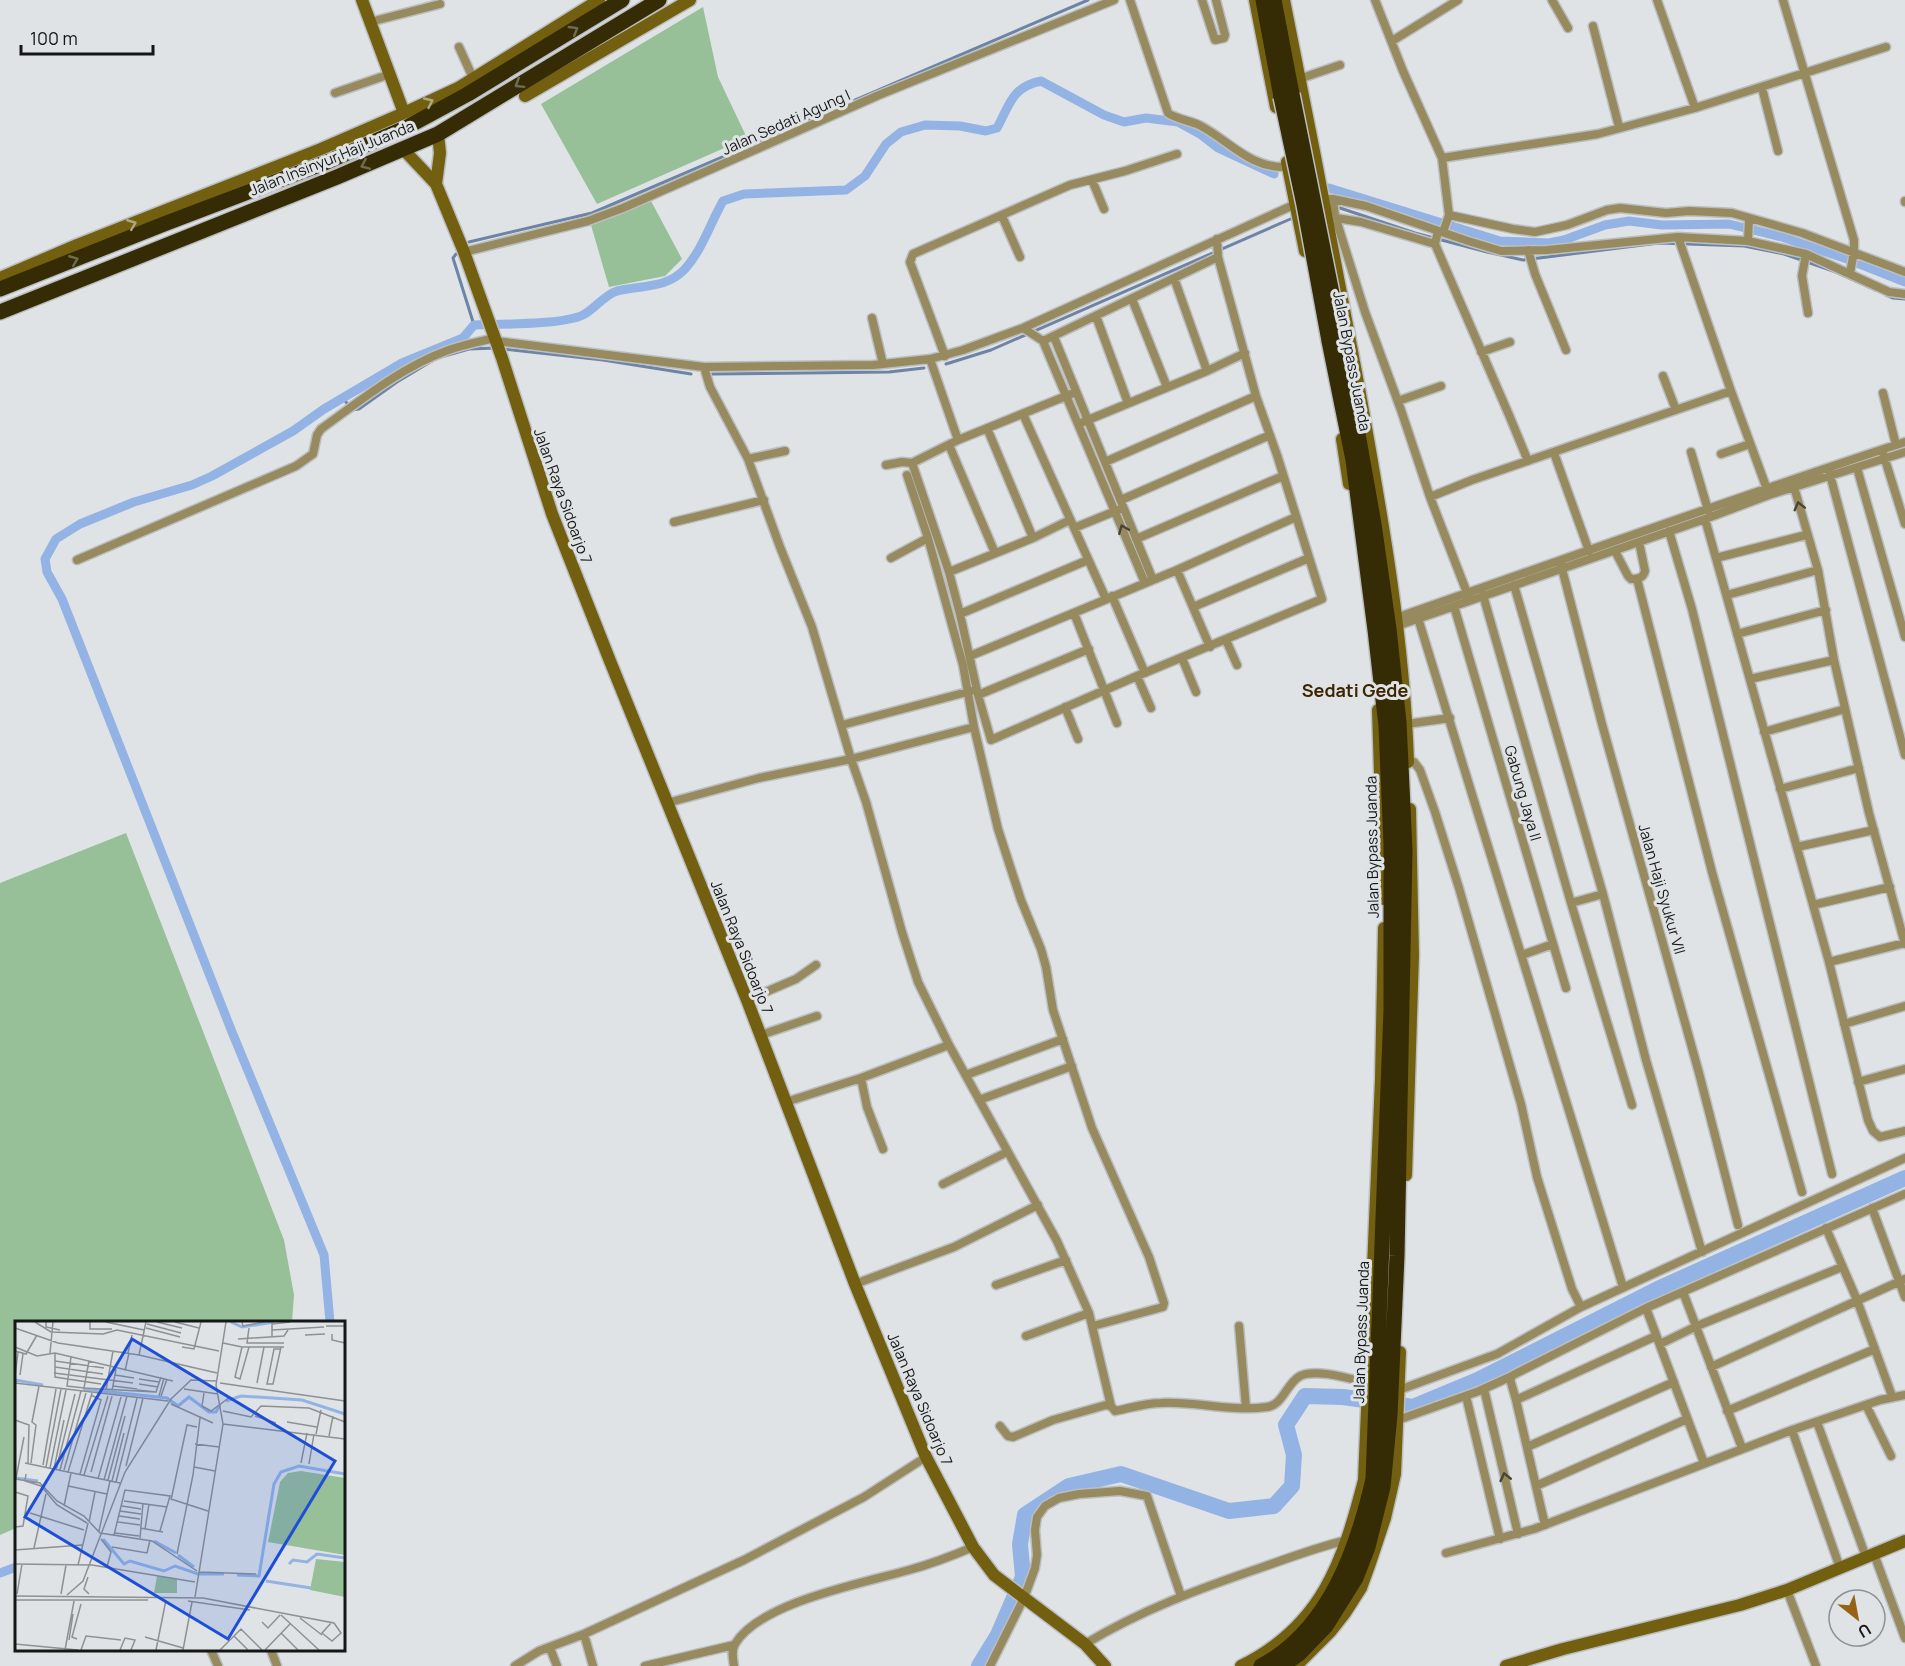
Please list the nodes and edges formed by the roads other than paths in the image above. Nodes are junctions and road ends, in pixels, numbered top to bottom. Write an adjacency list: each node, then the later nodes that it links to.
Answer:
1 (362, 0): 22 (street)
2 (599, 0): 20 (street, Jalan Insinyur Haji Juanda)
3 (622, 0): 34 (highway, Jalan Insinyur Haji Juanda, one-way to 3)
4 (659, 0): 21 (highway, Jalan Insinyur Haji Juanda)
5 (690, 0): 36 (street)
6 (1114, 0): 61 (street, Jalan Sedati Agung I)
7 (1130, 0): 47 (street)
8 (1202, 0): 9 (street)
9 (1216, 0)
10 (1255, 0): 47 (street)
11 (1263, 0): 37 (highway, Jalan Bypass Juanda)
12 (1274, 0): 37 (highway, Jalan Bypass Juanda)
13 (1284, 0): 32 (street)
14 (1375, 0): 25 (street)
15 (1458, 0): 25 (street)
16 (1552, 0): 24 (street)
17 (1657, 0): 38 (street)
18 (1784, 0): 29 (street)
19 (440, 4): 22 (street)
20 (585, 4): 31 (street, Jalan Insinyur Haji Juanda)
21 (643, 4): 41 (highway, Jalan Insinyur Haji Juanda, one-way to 41)
22 (370, 22): 30 (street)
23 (1593, 27): 40 (street)
24 (1568, 28)
25 (1392, 41): 46 (street)
26 (459, 47): 31 (street)
27 (1886, 47): 29 (street)
28 (1340, 65): 32 (street)
29 (1804, 73): 33 (street); 65 (street)
30 (390, 74): 35 (street); 39 (street)
31 (473, 78): 34 (street, Jalan Insinyur Haji Juanda)
32 (1299, 79): 50 (street)
33 (1762, 88): 38 (street); 43 (street)
34 (463, 91): 39 (street, Jalan Insinyur Haji Juanda, one-way to 34); 45 (highway, Jalan Insinyur Haji Juanda)
35 (335, 93)
36 (525, 96)
37 (1287, 96): 80 (highway, Jalan Bypass Juanda, bridge)
38 (1695, 108): 40 (street)
39 (404, 113): 45 (street, Jalan Insinyur Haji Juanda)
40 (1619, 128): 46 (street)
41 (438, 134): 42 (highway, Jalan Insinyur Haji Juanda); 49 (street, Jalan Raya Sidoarjo 7)
42 (403, 149): 49 (street, Jalan Raya Sidoarjo 7); 59 (highway, Jalan Insinyur Haji Juanda, one-way to 59)
43 (1778, 151)
44 (1177, 154): 48 (street)
45 (324, 156): 55 (highway, Jalan Insinyur Haji Juanda); 67 (street, Jalan Insinyur Haji Juanda, one-way to 45)
46 (1442, 158): 54 (street)
47 (1288, 167): 52 (street)
48 (1092, 180): 51 (street); 53 (street)
49 (436, 184): 61 (street, Jalan Raya Sidoarjo 7)
50 (1329, 208): 52 (street); 57 (street); 57 (street); 80 (street); 99 (street)
51 (1104, 209)
52 (1297, 211): 60 (street); 90 (street)
53 (1002, 216): 63 (street); 85 (street)
54 (1448, 217): 56 (street); 57 (street)
55 (164, 224): 59 (highway); 69 (highway, Jalan Insinyur Haji Juanda, one-way to 55)
56 (1749, 230): 58 (street); 64 (street); 65 (street)
57 (1438, 235): 62 (street); 83 (street)
58 (1680, 241): 62 (street); 94 (street)
59 (171, 244): 72 (highway, Jalan Insinyur Haji Juanda)
60 (1218, 248): 68 (street); 76 (street); 84 (street)
61 (464, 252): 78 (street, Jalan Raya Sidoarjo 7)
62 (1529, 256): 82 (street)
63 (1020, 257)
64 (1805, 259): 65 (street); 73 (street)
65 (1852, 261): 66 (street); 70 (street)
66 (1905, 272)
67 (0, 278)
68 (1174, 278): 71 (street); 89 (street)
69 (0, 289)
70 (1905, 294)
71 (1132, 299): 74 (street); 93 (street)
72 (0, 312)
73 (1808, 313)
74 (1096, 316): 77 (street); 100 (street)
75 (872, 318): 87 (street)
76 (1025, 330): 79 (street); 85 (street)
77 (1054, 337): 79 (street); 95 (street)
78 (495, 339): 88 (street); 150 (street); 201 (street, Jalan Raya Sidoarjo 7)
79 (1040, 340): 97 (street)
80 (1341, 342): 90 (highway, Jalan Bypass Juanda); 170 (highway, Jalan Bypass Juanda)
81 (1510, 342): 83 (street)
82 (1566, 350)
83 (1481, 352): 118 (street)
84 (1245, 353): 89 (street); 98 (street)
85 (945, 356): 86 (street)
86 (930, 359): 87 (street); 107 (street)
87 (883, 364): 88 (street)
88 (704, 367): 117 (street)
89 (1207, 371): 93 (street)
90 (1333, 374): 163 (highway, Jalan Bypass Juanda)
91 (1663, 376): 101 (street)
92 (1441, 386): 99 (street)
93 (1167, 387): 100 (street)
94 (1731, 391): 101 (street); 108 (street)
95 (1076, 392): 97 (street); 103 (street)
96 (1883, 393): 109 (street)
97 (1065, 396): 102 (street); 104 (street)
98 (1256, 396): 106 (street); 119 (street)
99 (1398, 401): 128 (street)
100 (1128, 404): 103 (street)
101 (1676, 410): 113 (street)
102 (1023, 414): 105 (street); 136 (street)
103 (1087, 421): 104 (street); 119 (street)
104 (1077, 425): 130 (street)
105 (987, 428): 107 (street); 141 (street)
106 (1270, 435): 125 (street); 130 (street)
107 (958, 440): 110 (street)
108 (1750, 444): 115 (street); 127 (street)
109 (1901, 444): 116 (street)
110 (949, 445): 120 (street); 146 (street)
111 (784, 452): 117 (street)
112 (1905, 452): 116 (street)
113 (1554, 453): 118 (street); 144 (street)
114 (1691, 453): 131 (street)
115 (1721, 454)
116 (1883, 454): 122 (street); 123 (street); 137 (street)
117 (748, 459): 129 (street)
118 (1528, 461): 128 (street)
119 (1105, 462): 130 (street)
120 (912, 463): 121 (street); 155 (street)
121 (886, 465)
122 (1857, 468): 123 (street); 172 (street)
123 (1829, 472): 126 (street); 127 (street); 196 (street)
124 (907, 475): 140 (street)
125 (1283, 476): 132 (street); 142 (street)
126 (1794, 487): 127 (street); 139 (street, one-way to 126)
127 (1768, 491): 131 (street); 133 (street)
128 (1430, 497): 161 (street)
129 (764, 500): 134 (street); 192 (street)
130 (1120, 506): 136 (street); 142 (street); 157 (street, one-way to 130)
131 (1708, 510): 135 (street)
132 (1296, 517): 148 (street); 153 (street)
133 (1705, 519): 135 (street); 149 (street)
134 (674, 522)
135 (1682, 523): 138 (street); 144 (street)
136 (1072, 524): 141 (street); 151 (street)
137 (1905, 524)
138 (1669, 531): 143 (street); 235 (street)
139 (1806, 535): 149 (street); 154 (street)
140 (928, 538): 147 (street); 183 (street)
141 (1033, 538): 146 (street)
142 (1136, 539): 157 (street)
143 (1639, 542): 145 (street); 156 (street)
144 (1589, 550): 152 (street)
145 (1615, 551): 152 (street); 156 (street)
146 (995, 553): 155 (street)
147 (891, 558)
148 (1309, 558): 165 (street); 173 (street)
149 (1716, 558): 160 (street)
150 (78, 560)
151 (1088, 560): 162 (street); 168 (street)
152 (1561, 565): 158 (street); 161 (street); 241 (street, Jalan Haji Syukur VII)
153 (1177, 570): 157 (street); 165 (street)
154 (1818, 570): 160 (street); 166 (street)
155 (949, 572): 168 (street)
156 (1637, 579): 237 (street)
157 (1149, 582): 162 (street)
158 (1514, 585): 159 (street); 205 (street)
159 (1483, 595): 161 (street); 206 (street)
160 (1727, 595): 171 (street)
161 (1468, 597): 164 (street); 170 (street)
162 (1109, 598): 167 (street); 180 (street)
163 (1369, 605): 170 (highway, Jalan Bypass Juanda); 216 (street)
164 (1454, 606): 169 (street); 209 (street, Gabung Jaya II)
165 (1193, 607): 174 (street)
166 (1826, 610): 171 (street); 178 (street)
167 (1074, 613): 175 (street); 176 (street)
168 (960, 614): 176 (street)
169 (1418, 618): 170 (street); 189 (street)
170 (1389, 626): 191 (street); 216 (highway, Jalan Bypass Juanda)
171 (1737, 634): 181 (street)
172 (1905, 638)
173 (1226, 640): 174 (street); 179 (street)
174 (1210, 647): 177 (street)
175 (1089, 649): 182 (street); 184 (street)
176 (970, 656): 184 (street)
177 (1182, 658): 180 (street); 185 (street)
178 (1834, 660): 181 (street); 188 (street)
179 (1237, 665)
180 (1141, 674): 182 (street); 187 (street)
181 (1750, 679): 194 (street)
182 (1104, 690): 186 (street); 190 (street)
183 (966, 692): 184 (street); 192 (street); 193 (street)
184 (977, 692): 186 (street)
185 (1196, 692)
186 (1065, 707): 195 (street)
187 (1151, 708)
188 (1845, 709): 194 (street); 199 (street)
189 (1450, 718): 191 (street); 210 (street)
190 (1117, 723)
191 (1407, 724): 198 (street)
192 (842, 725): 197 (street)
193 (974, 727): 197 (street); 220 (street)
194 (1764, 732): 200 (street)
195 (1078, 739)
196 (1905, 755)
197 (852, 759): 201 (street); 221 (street)
198 (1408, 760): 216 (street); 254 (street)
199 (1859, 768): 200 (street); 202 (street)
200 (1780, 789): 203 (street)
201 (667, 803): 214 (street, Jalan Raya Sidoarjo 7)
202 (1874, 830): 203 (street); 204 (street)
203 (1797, 847): 207 (street)
204 (1890, 887): 207 (street); 208 (street)
205 (1603, 894): 206 (street); 243 (street)
206 (1571, 903): 230 (street)
207 (1813, 905): 211 (street)
208 (1905, 943): 211 (street)
209 (1553, 944): 210 (street); 213 (street, Gabung Jaya II)
210 (1522, 955): 250 (street)
211 (1829, 962): 218 (street)
212 (816, 965): 214 (street)
213 (1566, 988)
214 (747, 1000): 219 (street, Jalan Raya Sidoarjo 7)
215 (1905, 1006): 218 (street)
216 (1397, 1011): 229 (highway, Jalan Bypass Juanda); 229 (street)
217 (817, 1016): 219 (street)
218 (1844, 1024): 226 (street)
219 (761, 1035): 228 (street, Jalan Raya Sidoarjo 7)
220 (1063, 1040): 222 (street); 224 (street)
221 (949, 1046): 224 (street); 225 (street)
222 (1072, 1066): 227 (street); 257 (street)
223 (1905, 1069): 226 (street)
224 (966, 1075): 227 (street)
225 (861, 1078): 228 (street); 232 (street)
226 (1858, 1082): 231 (street)
227 (979, 1100): 233 (street)
228 (786, 1102): 248 (street, Jalan Raya Sidoarjo 7)
229 (1394, 1105): 247 (highway, Jalan Bypass Juanda); 247 (street)
230 (1632, 1105)
231 (1905, 1131)
232 (883, 1149)
233 (1007, 1152): 236 (street); 239 (street)
234 (1905, 1158): 243 (street)
235 (1832, 1174)
236 (943, 1184)
237 (1802, 1192)
238 (1905, 1194): 240 (street)
239 (1038, 1206): 244 (street); 248 (street)
240 (1872, 1208): 242 (street); 246 (street)
241 (1738, 1225)
242 (1826, 1228): 245 (street); 251 (street)
243 (1702, 1252): 250 (street)
244 (1066, 1260): 249 (street); 256 (street)
245 (1842, 1267): 253 (street); 259 (street)
246 (1902, 1280): 252 (street); 253 (street)
247 (1388, 1282): 266 (highway, Jalan Bypass Juanda); 266 (street)
248 (855, 1284): 284 (street, Jalan Raya Sidoarjo 7)
249 (996, 1285)
250 (1623, 1287): 254 (street)
251 (1683, 1293): 255 (street); 259 (street)
252 (1905, 1297)
253 (1857, 1300): 262 (street); 263 (street)
254 (1581, 1307): 266 (street)
255 (1646, 1308): 261 (street); 264 (street)
256 (1089, 1313): 257 (street); 260 (street)
257 (1093, 1326): 273 (street)
258 (1239, 1326): 274 (street)
259 (1697, 1326): 261 (street); 263 (street)
260 (1026, 1336)
261 (1658, 1340): 265 (street); 271 (street)
262 (1875, 1349): 270 (street); 275 (street)
263 (1711, 1367): 275 (street)
264 (1512, 1376): 267 (street); 271 (street)
265 (1674, 1382): 277 (street); 281 (street)
266 (1383, 1389): 274 (street); 276 (highway, Jalan Bypass Juanda); 276 (street)
267 (1484, 1389): 269 (street); 288 (street, one-way to 267)
268 (1905, 1395): 270 (street)
269 (1466, 1396): 276 (street); 289 (street)
270 (1892, 1396): 272 (street)
271 (1516, 1400): 281 (street)
272 (1866, 1405): 278 (street); 283 (street)
273 (1111, 1406): 274 (street); 279 (street)
274 (1246, 1408)
275 (1727, 1411): 282 (street)
276 (1382, 1412): 291 (highway, Jalan Bypass Juanda); 297 (highway, Jalan Bypass Juanda)
277 (1687, 1419): 285 (street); 286 (street)
278 (1817, 1422): 280 (street); 294 (street)
279 (1000, 1426)
280 (1792, 1430): 282 (street); 295 (street)
281 (1527, 1447): 286 (street)
282 (1742, 1448): 285 (street)
283 (1891, 1456)
284 (926, 1457): 292 (street, Jalan Raya Sidoarjo 7); 300 (street)
285 (1704, 1462): 287 (street)
286 (1536, 1486): 287 (street)
287 (1545, 1525): 288 (street)
288 (1518, 1534): 289 (street)
289 (1500, 1539): 293 (street)
290 (1905, 1541): 294 (street)
291 (1348, 1544): 298 (street); 316 (street); 317 (highway, Jalan Bypass Juanda)
292 (973, 1547): 299 (street, Jalan Raya Sidoarjo 7); 303 (street)
293 (1446, 1553)
294 (1870, 1556): 295 (street); 301 (street)
295 (1840, 1568): 296 (street)
296 (1787, 1590): 320 (street); 321 (street)
297 (1353, 1592): 318 (highway, Jalan Bypass Juanda); 319 (street)
298 (1180, 1596): 299 (street); 302 (street)
299 (1022, 1597): 302 (street, Jalan Raya Sidoarjo 7); 314 (street)
300 (584, 1634): 304 (street); 311 (street)
301 (1905, 1638)
302 (1084, 1644): 315 (street, Jalan Raya Sidoarjo 7)
303 (734, 1645): 312 (street); 313 (street)
304 (550, 1648): 309 (street); 310 (street)
305 (211, 1651): 307 (street)
306 (272, 1651): 308 (street)
307 (218, 1666)
308 (278, 1666)
309 (515, 1666)
310 (557, 1666)
311 (593, 1666)
312 (645, 1666)
313 (734, 1666)
314 (990, 1666)
315 (1105, 1666)
316 (1241, 1666)
317 (1261, 1666)
318 (1282, 1666)
319 (1296, 1666)
320 (1506, 1666)
321 (1816, 1666)

